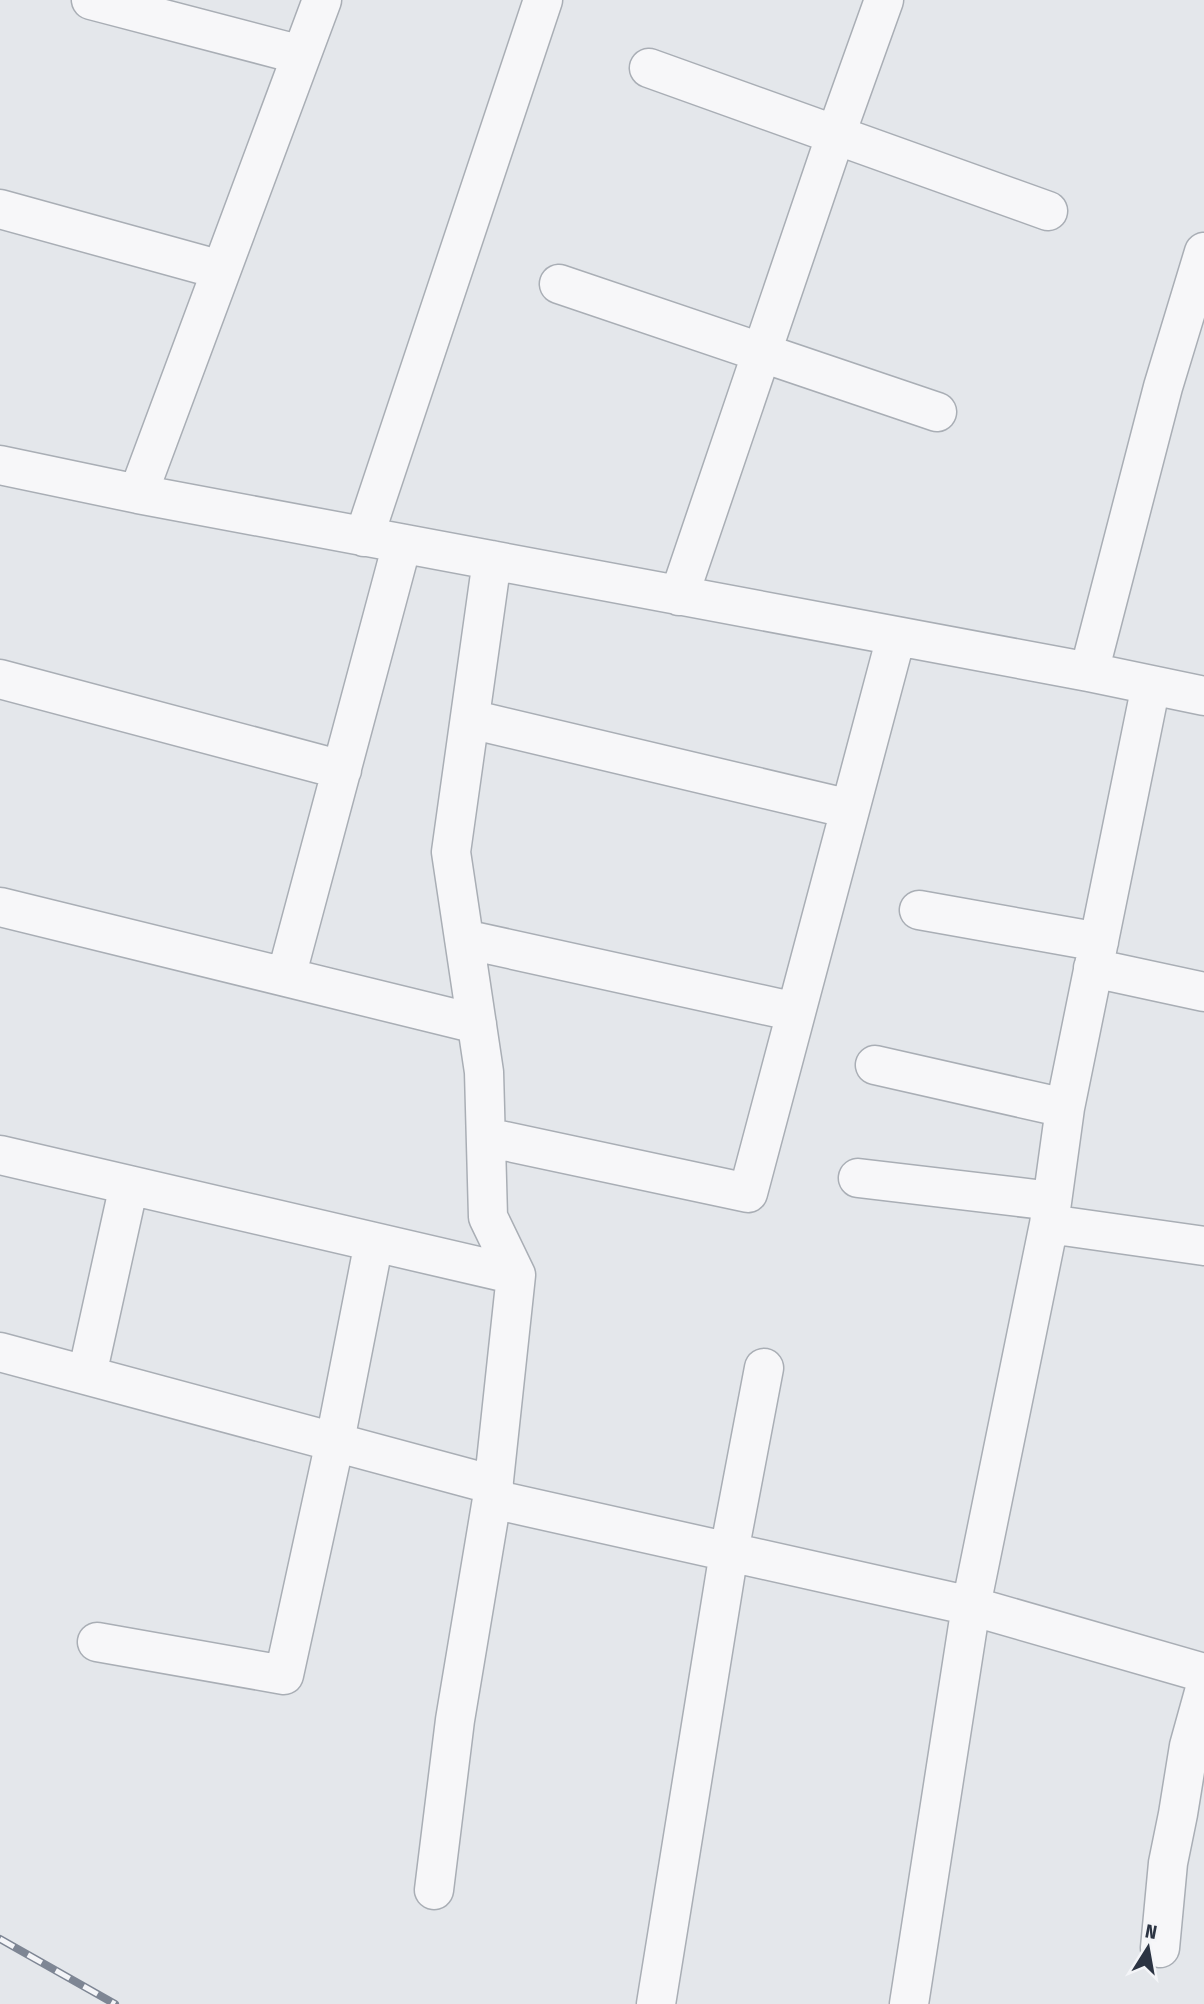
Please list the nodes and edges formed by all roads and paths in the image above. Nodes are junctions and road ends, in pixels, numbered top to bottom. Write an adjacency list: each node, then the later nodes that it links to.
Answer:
1 (91, 0): 5 (street)
2 (322, 0): 5 (street)
3 (544, 0): 17 (street)
4 (884, 0): 7 (street)
5 (301, 55): 11 (street)
6 (649, 68): 7 (street)
7 (836, 135): 9 (street); 13 (street)
8 (0, 209): 11 (street)
9 (1048, 211)
10 (1204, 253): 22 (street)
11 (221, 270): 16 (street)
12 (559, 284): 13 (street)
13 (761, 354): 14 (street); 20 (street)
14 (937, 412)
15 (0, 465): 16 (street)
16 (138, 495): 17 (street)
17 (364, 537): 18 (street)
18 (402, 544): 19 (street); 27 (street)
19 (492, 560): 20 (street); 26 (street)
20 (679, 596): 21 (street)
21 (896, 637): 22 (street); 28 (street)
22 (1089, 672): 24 (street)
23 (0, 679): 27 (street)
24 (1151, 685): 25 (street); 32 (street)
25 (1204, 696)
26 (470, 719): 28 (street); 31 (street)
27 (342, 770): 33 (street)
28 (850, 809): 35 (street)
29 (0, 907): 33 (street)
30 (919, 910): 32 (street)
31 (464, 939): 35 (street); 36 (street)
32 (1096, 955): 34 (street); 38 (street)
33 (286, 978): 36 (street)
34 (1204, 992)
35 (796, 1012): 39 (street)
36 (477, 1024): 39 (street)
37 (875, 1065): 38 (street)
38 (1065, 1108): 43 (street)
39 (486, 1137): 46 (street)
40 (0, 1155): 42 (street)
41 (858, 1178): 43 (street)
42 (129, 1185): 44 (street); 49 (street)
43 (1050, 1213): 45 (street); 53 (street)
44 (374, 1242): 46 (street); 50 (street)
45 (1204, 1246)
46 (516, 1275): 51 (street)
47 (0, 1352): 49 (street)
48 (764, 1368): 52 (street)
49 (87, 1375): 50 (street)
50 (335, 1442): 51 (street); 54 (street)
51 (493, 1492): 52 (street); 57 (street)
52 (729, 1552): 53 (street); 59 (street)
53 (971, 1606): 55 (street); 60 (street)
54 (97, 1642)
55 (1204, 1673)
56 (1204, 1692): 58 (street)
57 (434, 1890)
58 (1160, 1948)
59 (656, 2004)
60 (909, 2004)

